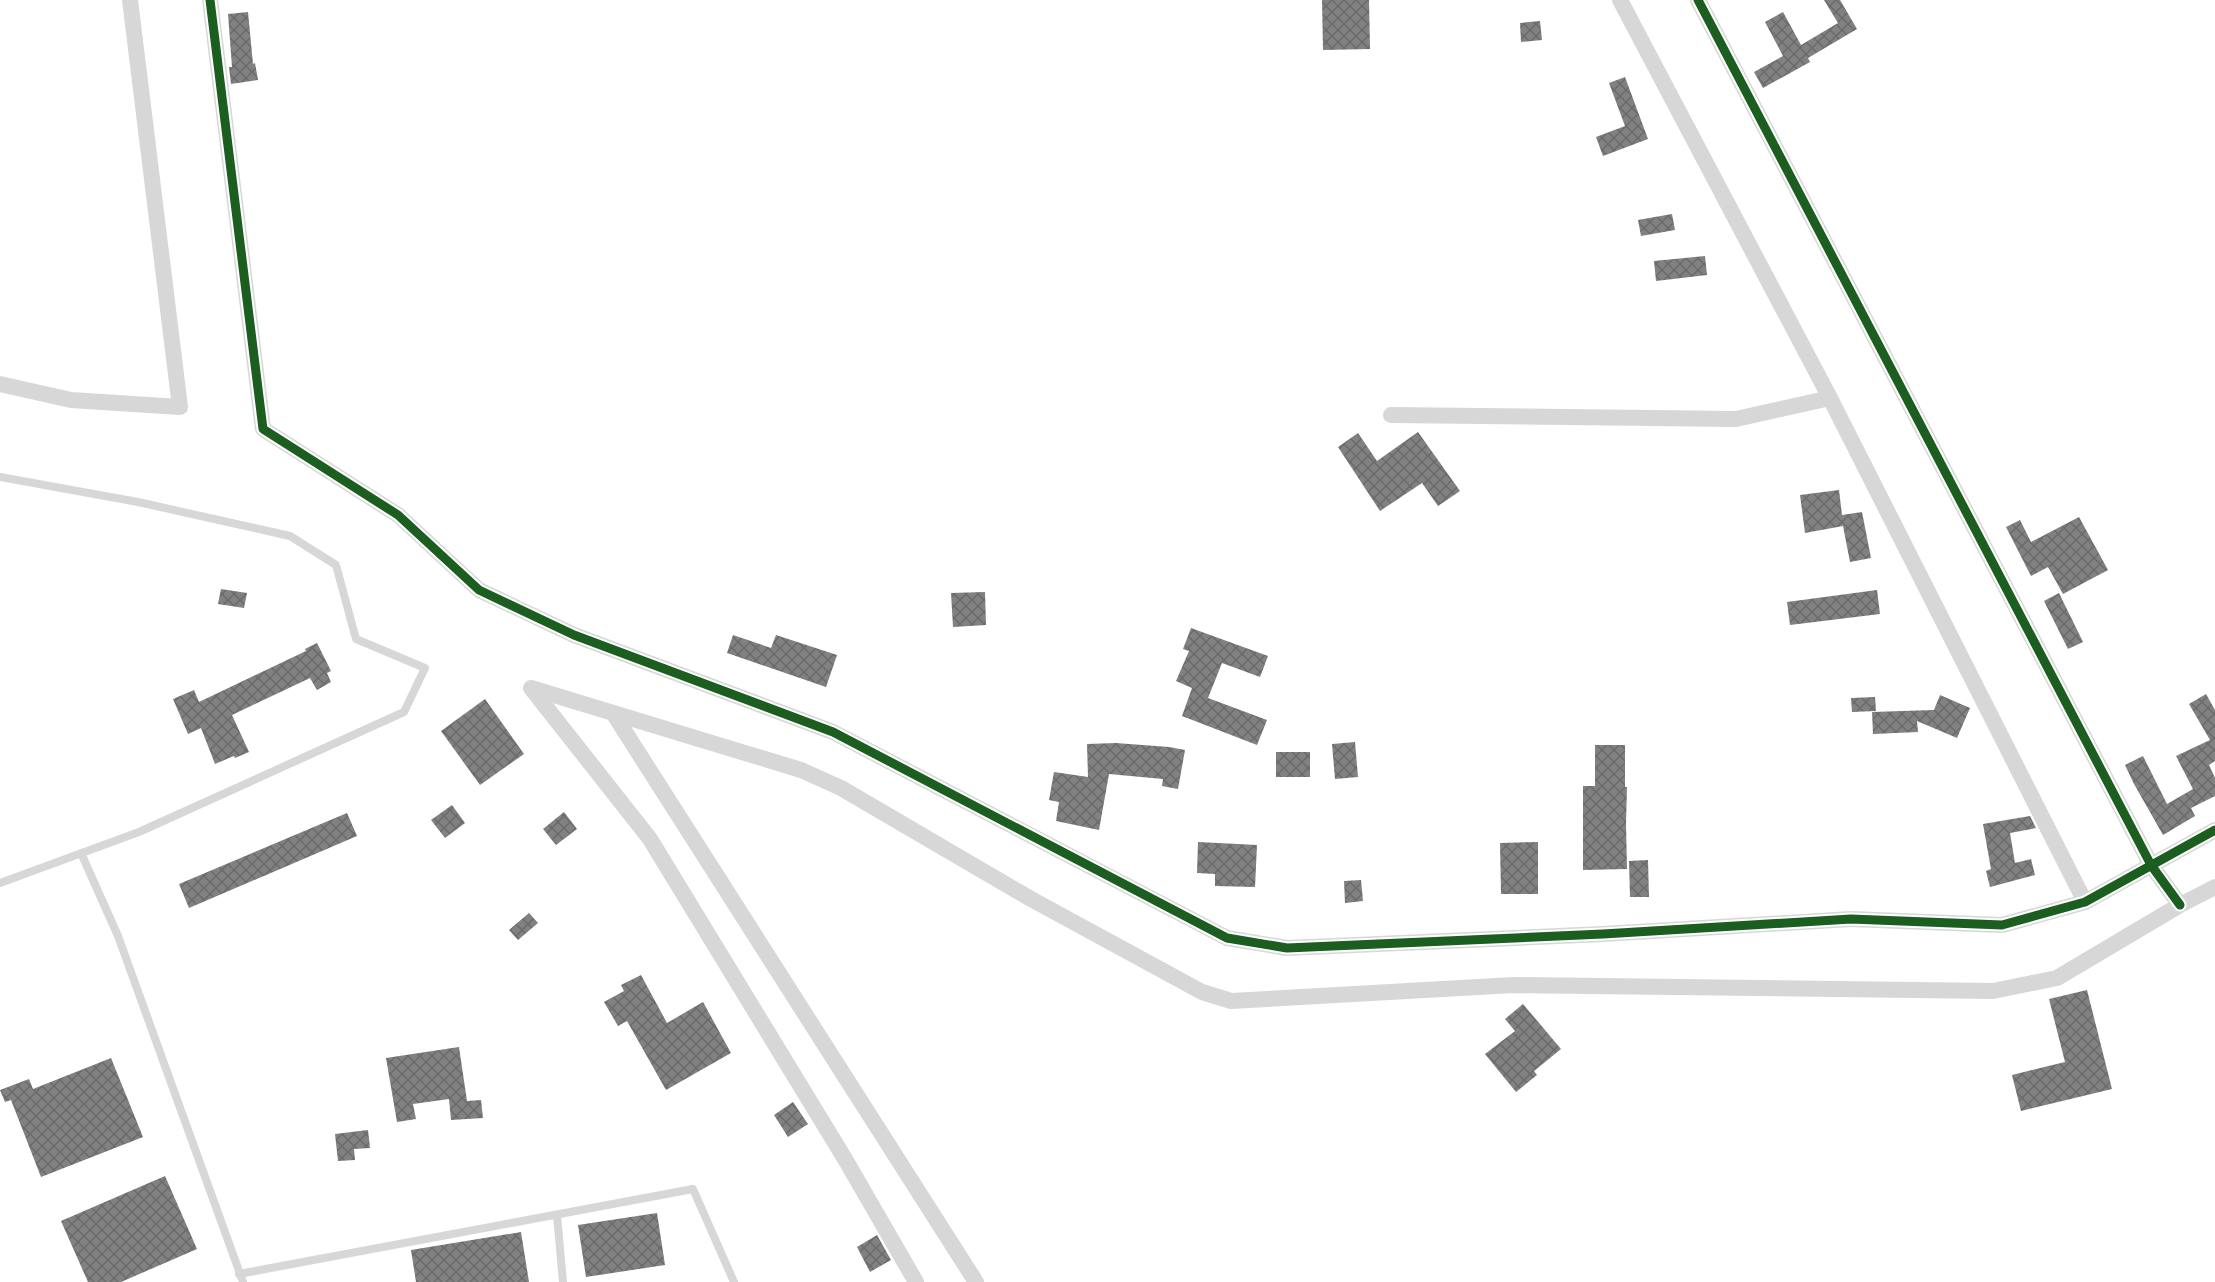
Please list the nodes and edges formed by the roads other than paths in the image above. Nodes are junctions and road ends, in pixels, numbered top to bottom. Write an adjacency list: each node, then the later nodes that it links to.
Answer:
1 (130, 0): 5 (street)
2 (210, 0): 15 (street)
3 (1620, 0): 6 (street)
4 (1698, 0): 12 (street)
5 (0, 384)
6 (1830, 398): 7 (street); 15 (street)
7 (1391, 415)
8 (0, 477): 11 (lane)
9 (613, 713): 16 (street); 21 (street); 22 (street)
10 (2215, 830): 12 (street)
11 (81, 853): 13 (lane); 18 (lane)
12 (2151, 865): 15 (street); 16 (street)
13 (0, 883)
14 (2215, 887): 16 (street)
15 (2085, 902)
16 (2180, 905)
17 (557, 1215): 18 (lane); 19 (lane); 20 (lane)
18 (241, 1278)
19 (563, 1282)
20 (734, 1282)
21 (916, 1282)
22 (976, 1282)

